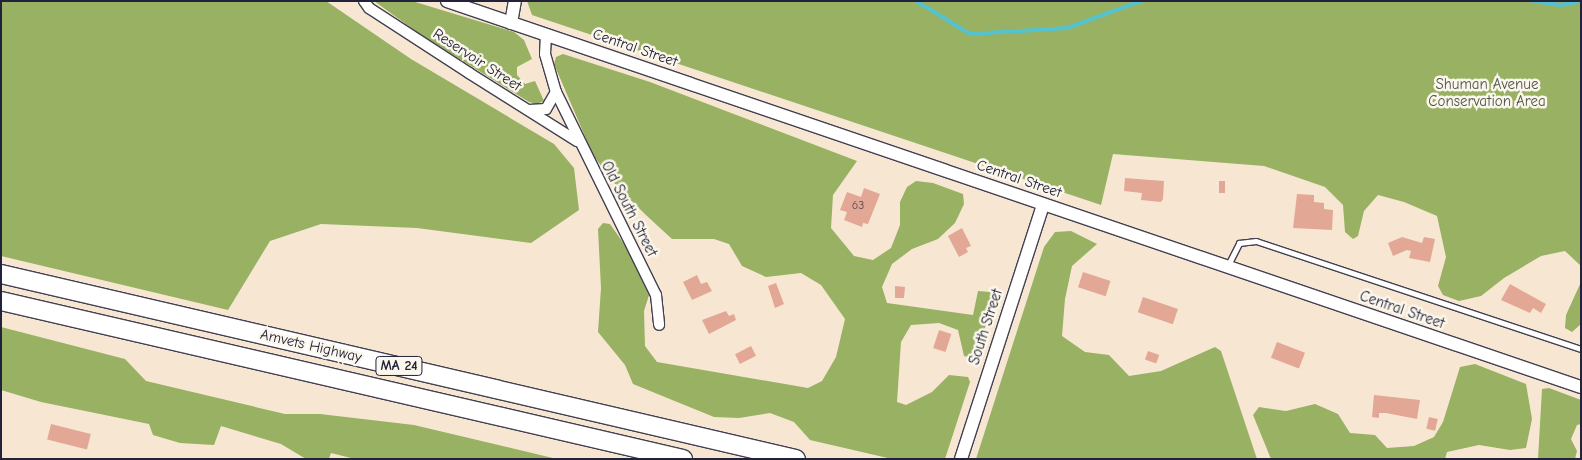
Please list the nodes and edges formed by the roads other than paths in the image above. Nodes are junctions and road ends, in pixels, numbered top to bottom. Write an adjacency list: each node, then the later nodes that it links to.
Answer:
1 (364, 1): 7 (street, Reservoir Street)
2 (447, 1): 4 (street, Central Street)
3 (515, 1): 4 (street)
4 (511, 23): 5 (street, Central Street)
5 (546, 35): 6 (street); 9 (street, Central Street)
6 (556, 92): 7 (street); 8 (street, Old South Street)
7 (526, 109): 8 (street, Reservoir Street)
8 (577, 141): 13 (street, Old South Street)
9 (1043, 204): 10 (street, Central Street); 18 (street, South Street)
10 (1227, 267): 14 (lane); 15 (street, Central Street)
11 (1, 274): 17 (highway, Amvets Highway / MA 24)
12 (1, 301): 16 (highway, Amvets Highway / MA 24)
13 (659, 325)
14 (1581, 349)
15 (1581, 387)
16 (683, 459)
17 (796, 459)
18 (961, 459)

